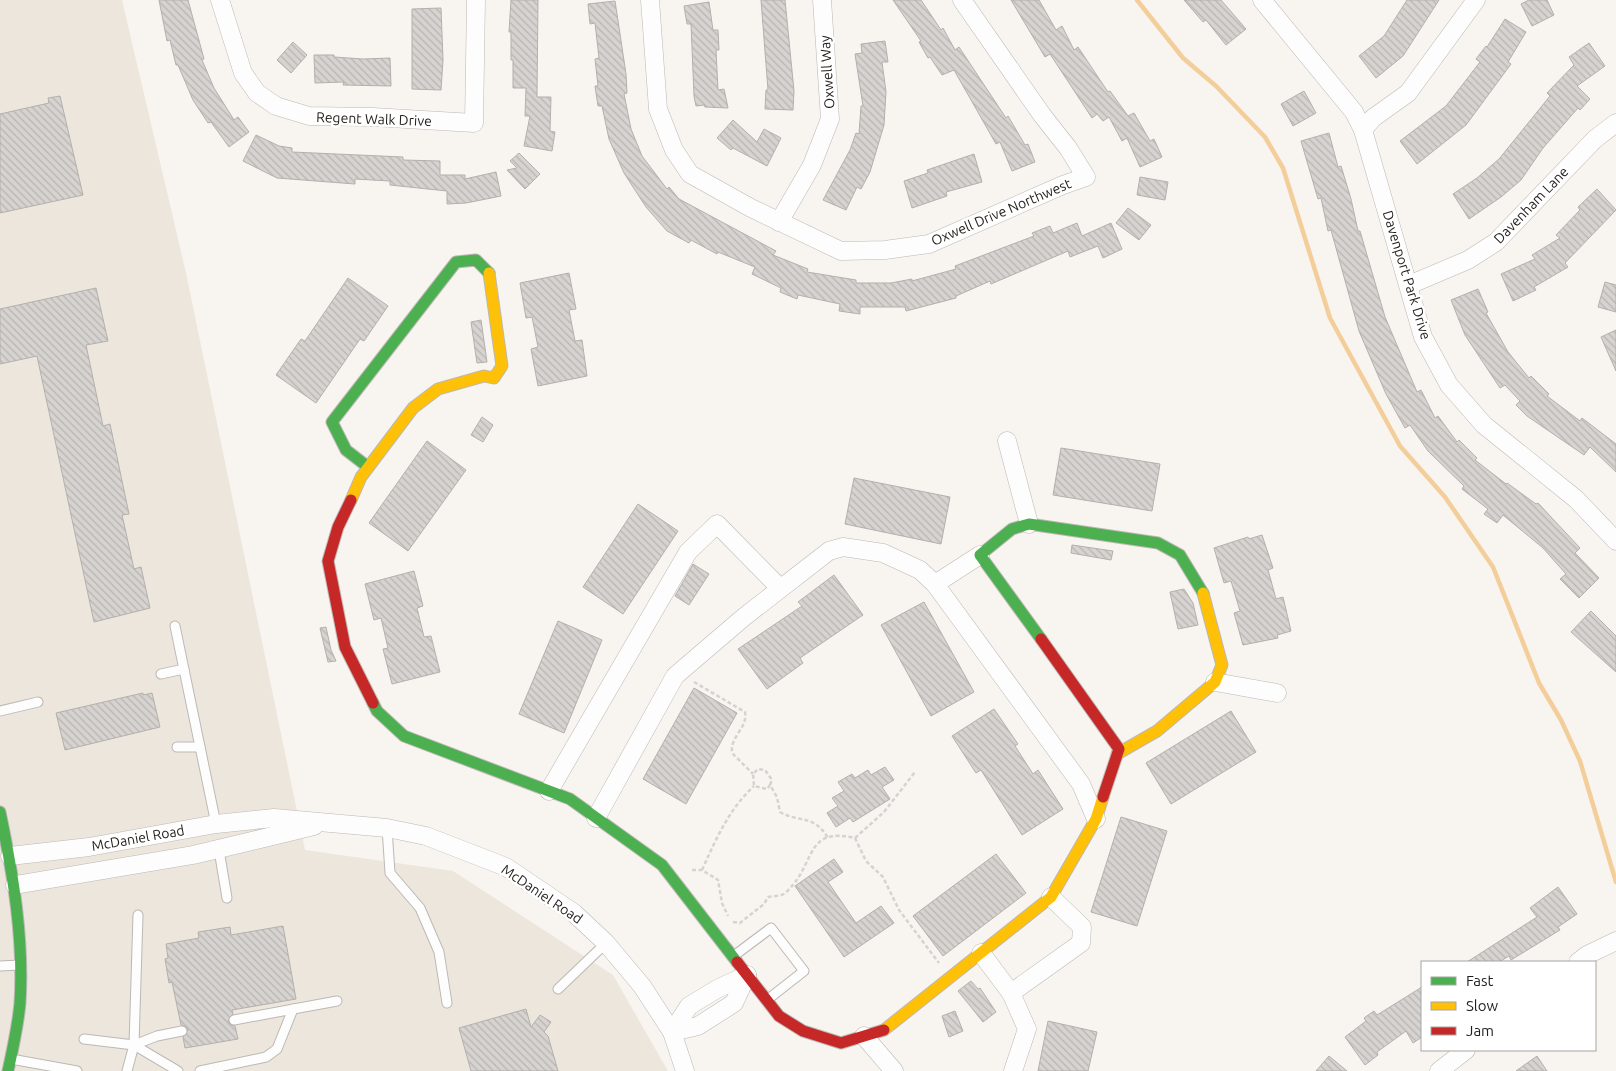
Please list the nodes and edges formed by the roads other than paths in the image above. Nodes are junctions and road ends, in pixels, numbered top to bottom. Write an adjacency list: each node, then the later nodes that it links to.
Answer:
1 (220, 0): 2 (street, Regent Walk Drive)
2 (476, 0)
3 (650, 0): 10 (street, Oxwell Drive Northwest)
4 (822, 0): 10 (street, Oxwell Way)
5 (962, 0): 10 (street, Oxwell Drive Northwest)
6 (1262, 0): 9 (street, Davenport Park Drive)
7 (1476, 0): 9 (street)
8 (1616, 123): 11 (street, Davenham Lane)
9 (1363, 130): 11 (street, Davenport Park Drive)
10 (779, 222)
11 (1410, 285): 15 (street, Davenport Park Drive)
12 (1008, 441): 14 (street)
13 (368, 467): 13 (street); 29 (street)
14 (1029, 524): 16 (street); 22 (street)
15 (1616, 540)
16 (980, 554): 17 (street); 28 (street)
17 (935, 584): 18 (street); 32 (street)
18 (780, 588): 29 (street); 31 (street)
19 (175, 626): 20 (lane)
20 (184, 669): 21 (lane); 27 (lane)
21 (161, 674)
22 (1215, 682): 23 (street); 28 (street)
23 (1277, 693)
24 (38, 702): 25 (lane)
25 (0, 711)
26 (177, 747): 27 (lane)
27 (200, 747): 33 (lane)
28 (1117, 754): 32 (street)
29 (549, 791): 31 (street)
30 (0, 812): 37 (street)
31 (596, 818): 45 (street)
32 (1096, 819): 39 (street)
33 (216, 824): 34 (street, McDaniel Road); 37 (street, McDaniel Road)
34 (326, 824): 35 (street, McDaniel Road); 36 (street, McDaniel Road)
35 (387, 828): 43 (street, McDaniel Road); 54 (lane)
36 (219, 850): 38 (street, McDaniel Road); 40 (lane)
37 (10, 856): 38 (street)
38 (15, 885): 47 (street)
39 (1051, 897): 44 (street); 51 (street)
40 (227, 898)
41 (138, 915): 61 (lane)
42 (1616, 941): 46 (street)
43 (606, 943): 50 (lane); 58 (street, McDaniel Road)
44 (981, 953): 51 (street); 59 (street)
45 (733, 957): 49 (street); 52 (lane)
46 (1579, 961)
47 (20, 965): 48 (lane); 63 (street)
48 (0, 966)
49 (747, 975): 52 (street); 58 (street)
50 (558, 989)
51 (1011, 993): 70 (street)
52 (767, 1000): 59 (street)
53 (336, 1001): 55 (lane)
54 (447, 1003)
55 (293, 1009): 56 (lane); 67 (lane)
56 (234, 1020)
57 (182, 1031): 61 (lane)
58 (672, 1032): 68 (street, McDaniel Road)
59 (864, 1036): 69 (street)
60 (84, 1040): 61 (lane)
61 (134, 1045): 65 (lane); 66 (lane)
62 (1465, 1051): 71 (street)
63 (9, 1065): 64 (lane)
64 (77, 1071)
65 (127, 1071)
66 (178, 1071)
67 (200, 1071)
68 (685, 1071)
69 (894, 1071)
70 (1013, 1071)
71 (1439, 1071)

